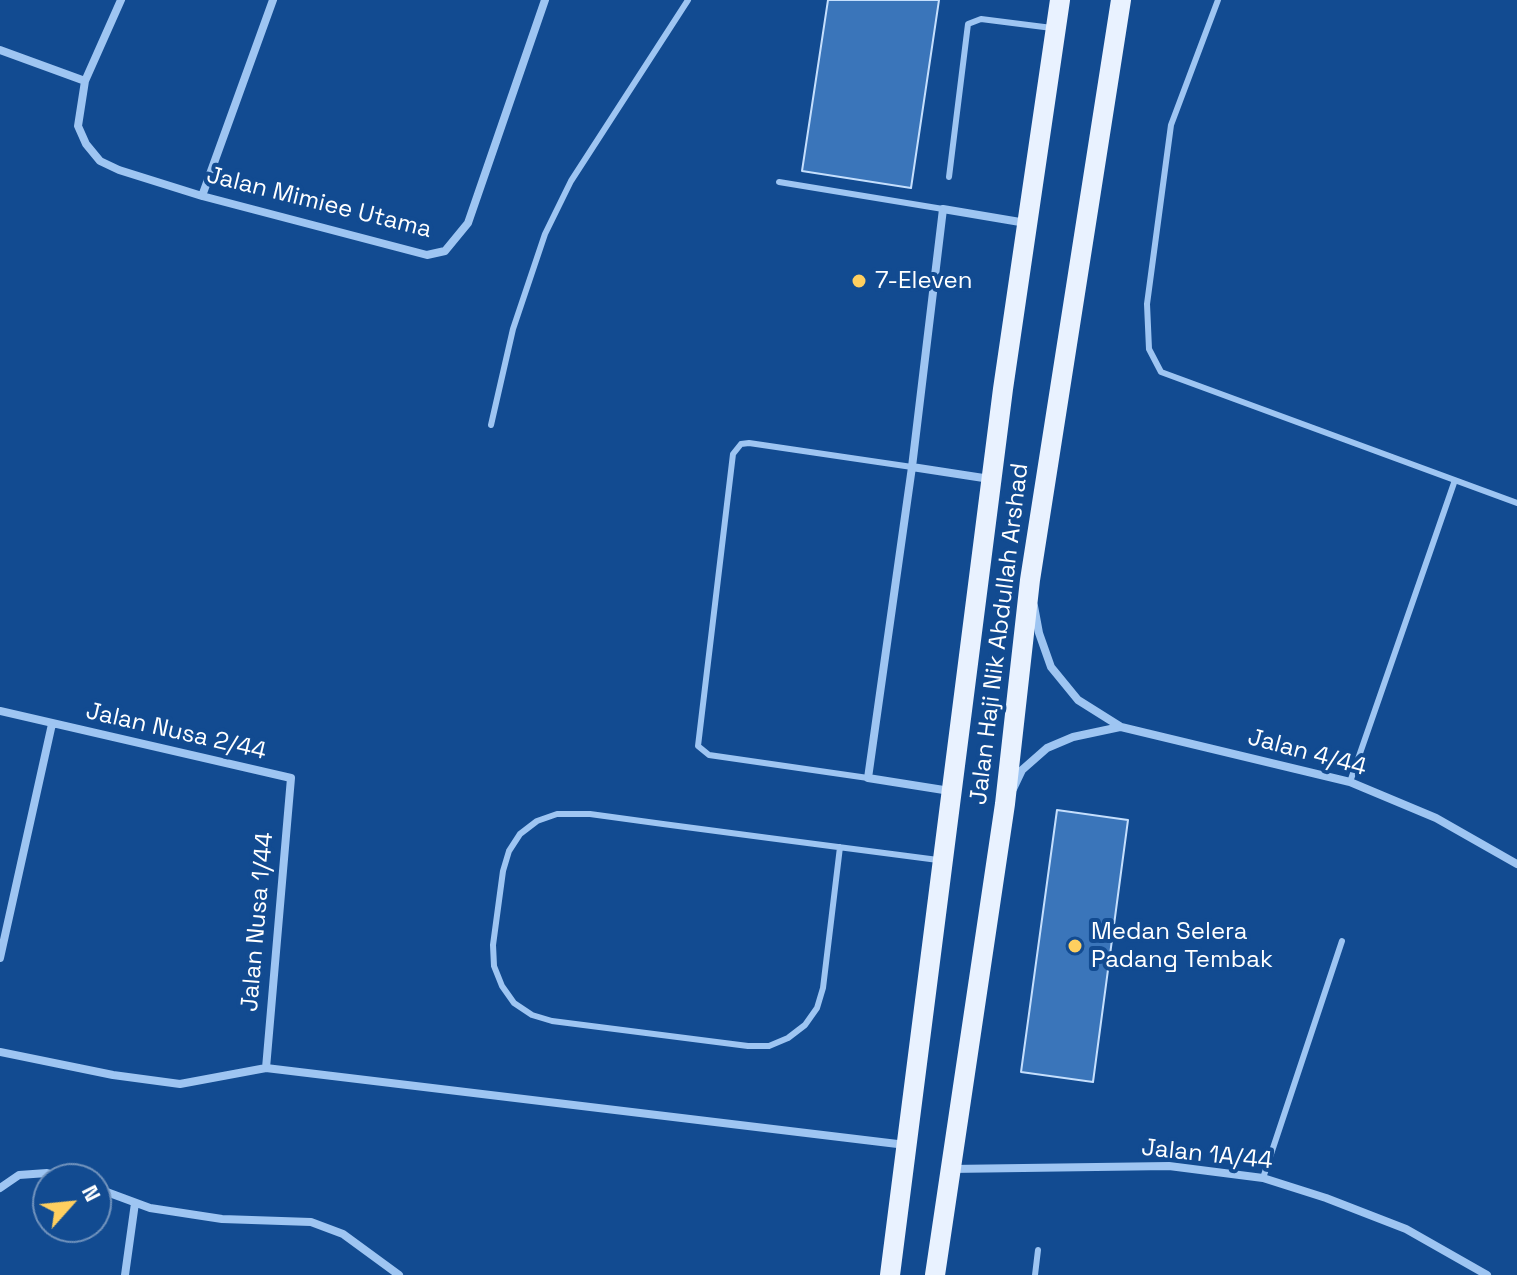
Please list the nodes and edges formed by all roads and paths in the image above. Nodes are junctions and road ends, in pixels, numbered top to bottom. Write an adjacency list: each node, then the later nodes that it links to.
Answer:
1 (121, 0): 10 (street, Jalan Mimiee Utama)
2 (273, 0): 13 (street)
3 (545, 0): 13 (street, Jalan Mimiee Utama)
4 (688, 0): 16 (lane)
5 (1060, 0): 8 (main road, Jalan Haji Nik Abdullah Arshad)
6 (1121, 0): 21 (main road, Jalan Haji Nik Abdullah Arshad)
7 (1218, 0): 19 (lane)
8 (1056, 29): 11 (lane); 15 (main road, Jalan Haji Nik Abdullah Arshad)
9 (0, 50): 10 (street)
10 (85, 81): 13 (street, Jalan Mimiee Utama)
11 (949, 177)
12 (779, 182): 14 (lane)
13 (202, 196)
14 (943, 209): 15 (street); 17 (street)
15 (1027, 223): 18 (main road, Jalan Haji Nik Abdullah Arshad)
16 (491, 425)
17 (912, 467): 18 (street); 26 (street); 26 (lane)
18 (992, 480): 28 (main road, Jalan Haji Nik Abdullah Arshad)
19 (1455, 480): 20 (lane); 27 (lane)
20 (1517, 503)
21 (1030, 580): 24 (street); 29 (main road, Jalan Haji Nik Abdullah Arshad)
22 (0, 711): 23 (street, Jalan Nusa 2/44)
23 (52, 724): 25 (street, Jalan Nusa 2/44); 34 (street)
24 (1121, 727): 27 (street, Jalan 4/44); 29 (street)
25 (291, 778): 36 (street, Jalan Nusa 1/44)
26 (868, 778): 28 (street)
27 (1350, 782): 32 (street, Jalan 4/44)
28 (952, 791): 31 (main road, Jalan Haji Nik Abdullah Arshad)
29 (1005, 804): 38 (main road, Jalan Haji Nik Abdullah Arshad)
30 (840, 847): 30 (lane); 31 (lane)
31 (943, 861): 37 (main road, Jalan Haji Nik Abdullah Arshad)
32 (1517, 864)
33 (1342, 941): 40 (lane)
34 (0, 958)
35 (0, 1052): 36 (street)
36 (266, 1068): 37 (street)
37 (907, 1146): 47 (main road, Jalan Haji Nik Abdullah Arshad)
38 (950, 1169): 40 (street, Jalan 1A/44); 48 (main road, Jalan Haji Nik Abdullah Arshad)
39 (32, 1174): 41 (street)
40 (1263, 1178): 50 (street, Jalan 1A/44)
41 (0, 1188)
42 (112, 1194): 43 (street)
43 (135, 1203): 45 (street); 46 (street)
44 (1038, 1250): 49 (lane)
45 (125, 1275)
46 (399, 1275)
47 (890, 1275)
48 (935, 1275)
49 (1035, 1275)
50 (1487, 1275)

